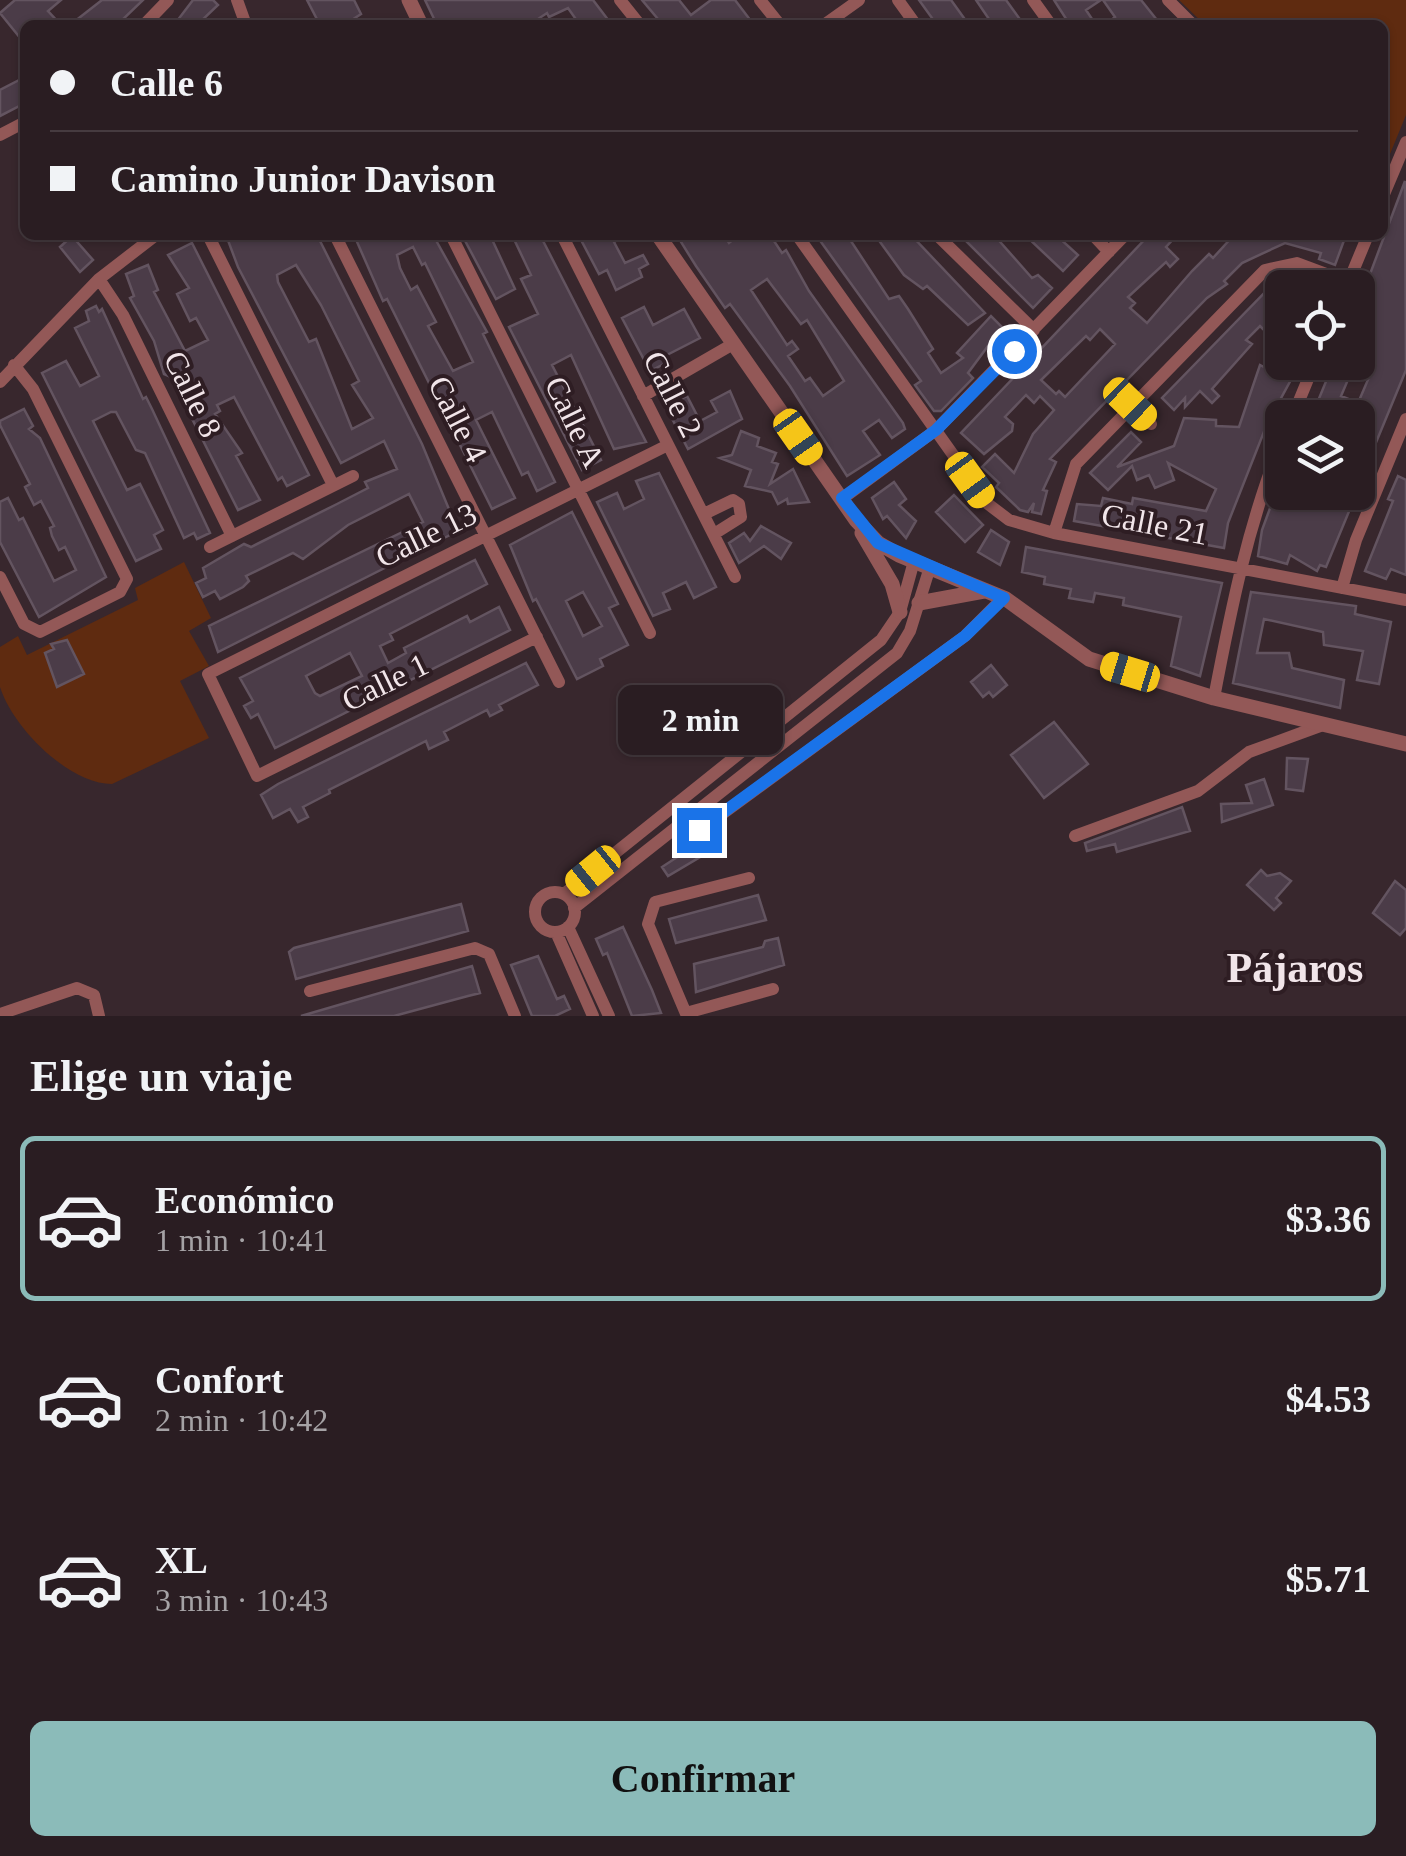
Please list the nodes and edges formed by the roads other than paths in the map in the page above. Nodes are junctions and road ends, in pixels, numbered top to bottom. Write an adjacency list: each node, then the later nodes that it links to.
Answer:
1 (168, 0): 6 (street)
2 (620, 0): 7 (street)
3 (760, 0): 8 (street)
4 (859, 0): 9 (street)
5 (1168, 0): 10 (street)
6 (149, 20)
7 (636, 20)
8 (776, 20)
9 (831, 20)
10 (1188, 20)
11 (1406, 142): 12 (street)
12 (1388, 180)
13 (150, 240): 29 (street)
14 (210, 240): 42 (street)
15 (338, 240): 50 (street, Calle 4)
16 (453, 240): 43 (street, Calle A)
17 (565, 240): 34 (street, Calle 2)
18 (661, 240): 31 (street)
19 (801, 240): 38 (street)
20 (942, 240): 30 (street)
21 (1098, 240): 24 (street)
22 (1120, 240): 24 (street)
23 (1366, 240): 28 (street)
24 (1109, 252): 30 (street)
25 (1265, 270): 35 (street)
26 (1265, 270): 27 (street)
27 (1313, 270)
28 (1353, 270)
29 (99, 279): 32 (street); 49 (street, Calle 8)
30 (1034, 330): 38 (street)
31 (733, 344): 34 (street); 44 (street)
32 (14, 365): 33 (street); 54 (street)
33 (0, 382)
34 (643, 396): 39 (street, Calle 2)
35 (1130, 404): 37 (street); 48 (street)
36 (1406, 419): 56 (street)
37 (1151, 424)
38 (936, 430): 44 (street); 48 (street, Calle 21)
39 (668, 445): 43 (street, Calle 13); 45 (street, Calle 2)
40 (353, 476): 42 (street)
41 (1265, 482): 53 (street)
42 (333, 486): 49 (street)
43 (578, 490): 50 (street, Calle 13); 61 (street, Calle A)
44 (842, 498): 46 (street)
45 (704, 514): 47 (street, Calle 2); 47 (street)
46 (856, 520): 52 (street); 60 (street)
47 (714, 534): 55 (street, Calle 2)
48 (1054, 534): 53 (street, Calle 21)
49 (232, 536): 51 (street)
50 (486, 536): 62 (street, Calle 4); 67 (street, Calle 13)
51 (210, 547)
52 (922, 564): 57 (street); 59 (street); 60 (street)
53 (1239, 568): 56 (street, Calle 21); 64 (street)
54 (0, 577)
55 (736, 577)
56 (1342, 588): 58 (street, Calle 21)
57 (998, 594): 59 (street); 64 (street); 68 (street)
58 (1406, 600)
59 (919, 603): 72 (street)
60 (900, 612): 71 (street)
61 (650, 633)
62 (537, 637): 63 (street, Calle 4); 67 (street, Calle 1)
63 (559, 682)
64 (1214, 698): 65 (street)
65 (1320, 726): 66 (street); 69 (street)
66 (1406, 744)
67 (257, 776)
68 (699, 830)
69 (1075, 836)
70 (749, 878): 77 (street)
71 (564, 894): 72 (street); 73 (street)
72 (574, 908): 73 (street)
73 (562, 929): 80 (street); 81 (street)
74 (773, 989): 77 (street)
75 (310, 991): 79 (street)
76 (0, 1014): 78 (street)
77 (686, 1014)
78 (99, 1016)
79 (516, 1016)
80 (593, 1016)
81 (609, 1016)

